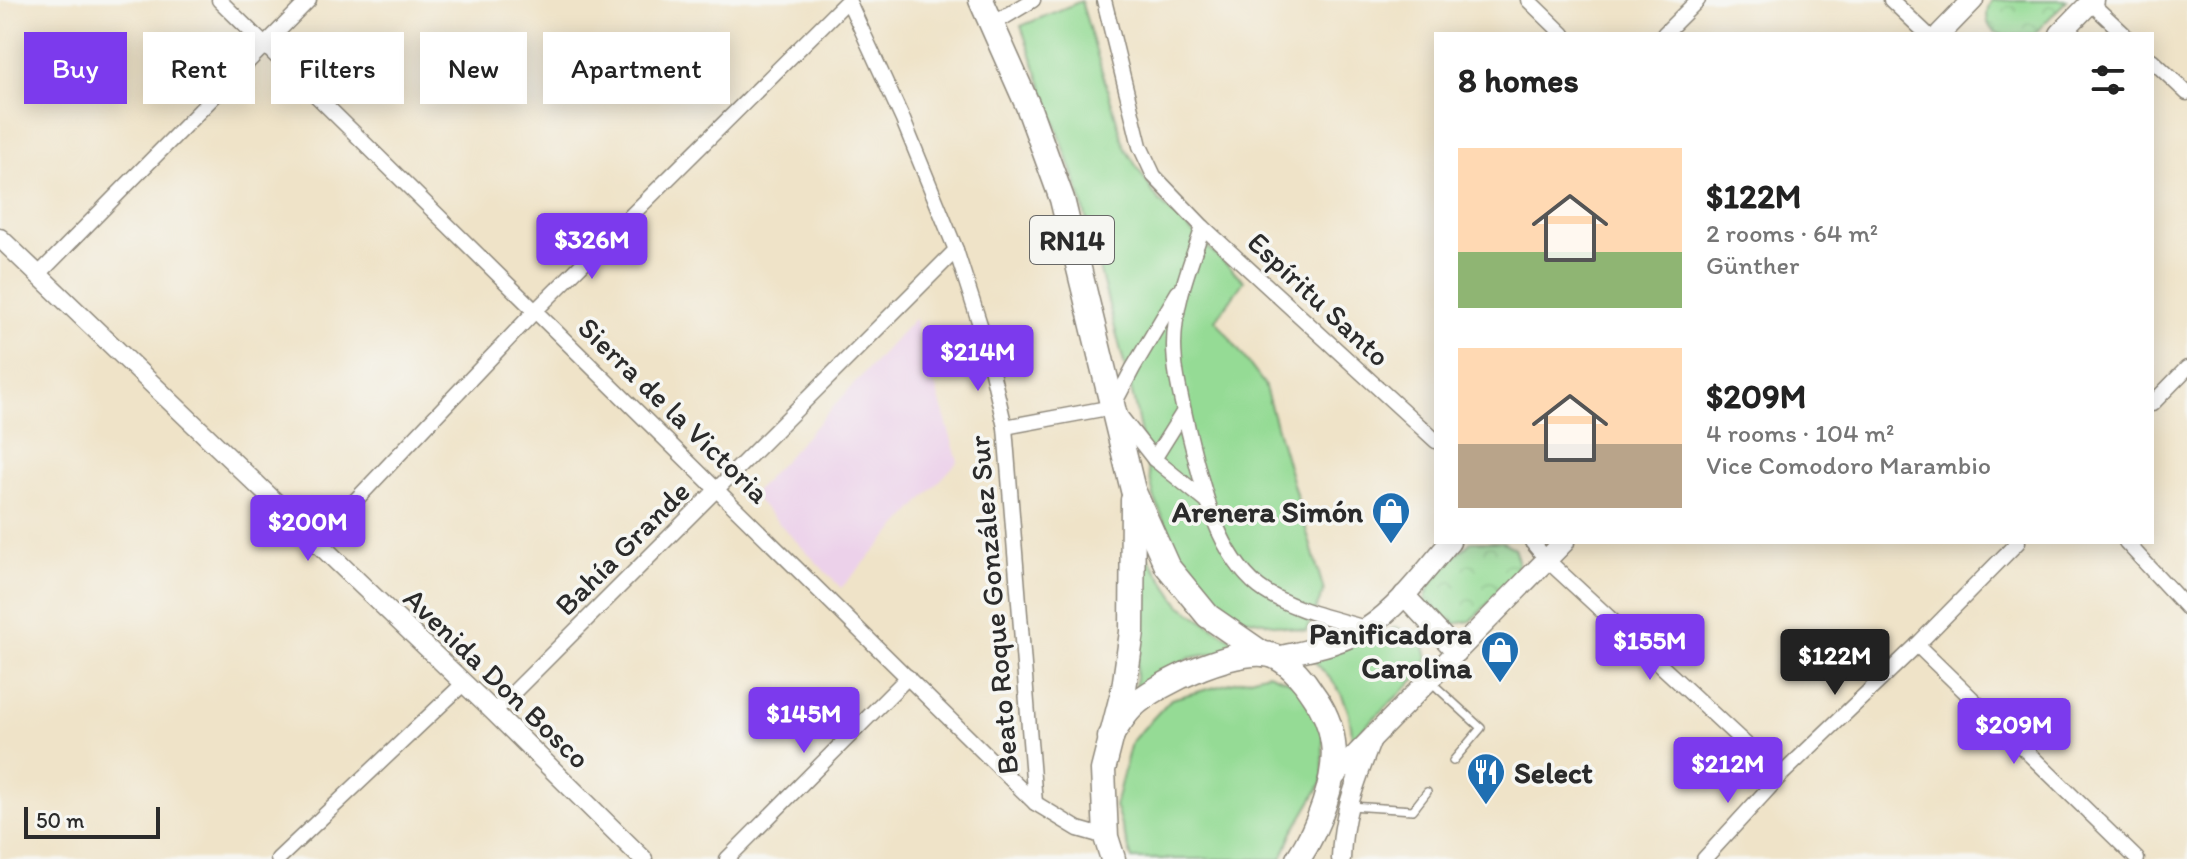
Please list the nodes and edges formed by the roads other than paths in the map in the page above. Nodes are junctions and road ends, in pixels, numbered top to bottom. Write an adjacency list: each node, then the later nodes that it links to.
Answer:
1 (219, 0): 19 (street, Sierra de la Victoria)
2 (309, 0): 19 (street)
3 (848, 0): 24 (street, Beato Roque González Sur); 27 (street)
4 (981, 0): 12 (highway, RN14)
5 (1033, 0): 12 (street)
6 (1104, 0): 22 (street, Espíritu Santo)
7 (1528, 0): 13 (street)
8 (1698, 0): 14 (street)
9 (1891, 0): 15 (street)
10 (1973, 0): 16 (main road)
11 (2092, 1): 17 (main road); 18 (street)
12 (993, 24): 30 (highway, RN14)
13 (1561, 32)
14 (1666, 32)
15 (1925, 32)
16 (1942, 32)
17 (2062, 32)
18 (2122, 32)
19 (265, 45): 25 (street); 27 (street, Sierra de la Victoria)
20 (2154, 62): 21 (street)
21 (2187, 93)
22 (1203, 227): 26 (street); 33 (street, Espíritu Santo)
23 (0, 238): 25 (street, Avenida Don Bosco)
24 (956, 250): 32 (street, Beato Roque González Sur); 35 (street, Bahía Grande)
25 (38, 275): 38 (street, Avenida Don Bosco)
26 (1182, 286): 30 (street); 31 (street)
27 (535, 311): 35 (street, Sierra de la Victoria); 38 (street)
28 (2187, 368): 29 (street)
29 (2154, 402)
30 (1113, 407): 32 (street); 34 (street); 36 (highway, RN14)
31 (1184, 411): 34 (street); 37 (street)
32 (1005, 427): 61 (street, Beato Roque González Sur)
33 (1434, 439)
34 (1154, 459): 37 (street)
35 (717, 490): 51 (street, Sierra de la Victoria); 54 (street, Bahía Grande)
36 (1133, 490): 50 (highway, RN14); 55 (highway, RN14)
37 (1206, 501): 47 (street)
38 (316, 542): 53 (street, Avenida Don Bosco)
39 (1448, 544): 45 (main road)
40 (1534, 544): 44 (street)
41 (1562, 544): 44 (main road)
42 (2016, 544): 48 (street)
43 (2128, 544): 46 (street)
44 (1547, 560): 49 (main road); 58 (street)
45 (1404, 595): 47 (main road); 49 (main road)
46 (2187, 608)
47 (1366, 628): 50 (main road)
48 (1917, 645): 58 (street); 70 (street)
49 (1457, 652): 52 (main road)
50 (1270, 656): 55 (highway, RN14); 59 (highway, RN14)
51 (908, 677): 61 (street, Sierra de la Victoria); 66 (street)
52 (1429, 680): 56 (main road); 57 (lane)
53 (463, 684): 54 (street, Avenida Don Bosco); 64 (street)
54 (494, 712): 65 (street, Avenida Don Bosco)
55 (1110, 737): 63 (highway, RN14)
56 (1372, 739): 59 (main road); 62 (street)
57 (1453, 761)
58 (1780, 776): 69 (street)
59 (1331, 780): 67 (highway, RN14)
60 (1427, 792): 62 (lane)
61 (1035, 803): 63 (street, Sierra de la Victoria)
62 (1347, 806): 68 (street)
63 (1110, 848)
64 (278, 859)
65 (643, 859)
66 (727, 859)
67 (1298, 859)
68 (1341, 859)
69 (1704, 859)
70 (2137, 859)

